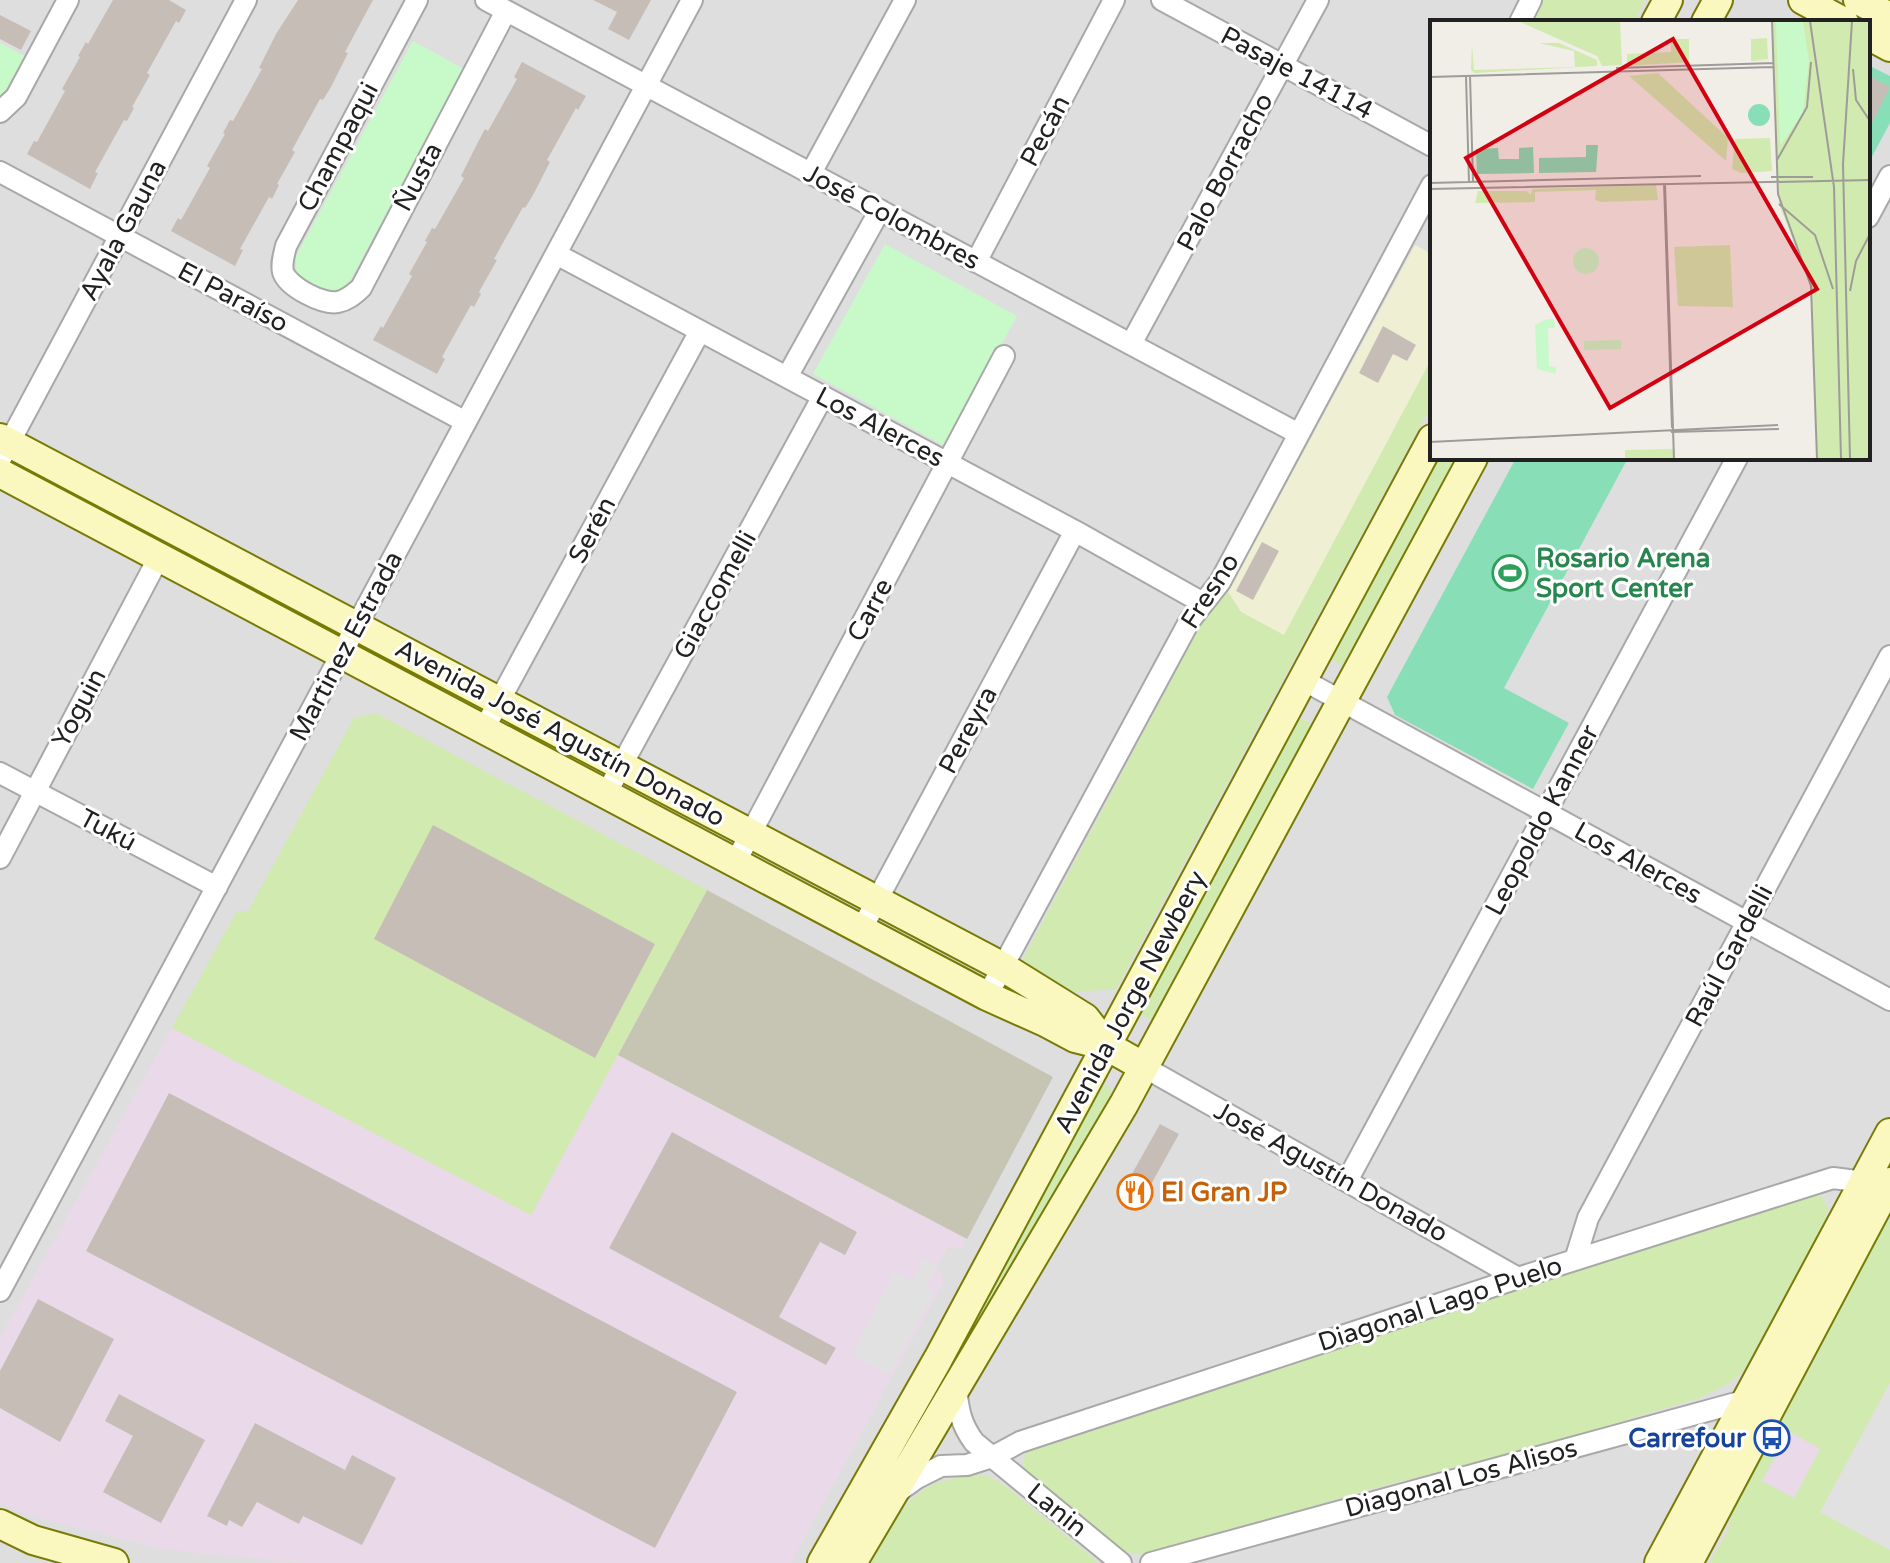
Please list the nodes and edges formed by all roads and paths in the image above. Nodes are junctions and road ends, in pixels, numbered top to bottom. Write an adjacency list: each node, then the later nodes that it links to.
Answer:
1 (68, 0): 25 (street)
2 (246, 0): 33 (street, Ayala Gauna)
3 (417, 0): 36 (street, Champaqui)
4 (486, 0): 15 (street, José Colombres)
5 (692, 0): 24 (street, Martinez Estrada)
6 (905, 0): 28 (street)
7 (1114, 0): 35 (street, Pecán)
8 (1162, 0): 23 (street, Pasaje 14114)
9 (1318, 0): 23 (street, Palo Borracho)
10 (1531, 0): 17 (street)
11 (1668, 0): 18 (street)
12 (1718, 0): 19 (street)
13 (1803, 0): 20 (street)
14 (1858, 0): 16 (street)
15 (506, 11): 24 (street, José Colombres); 36 (street, Ñusta)
16 (1890, 17)
17 (1521, 20)
18 (1657, 20)
19 (1707, 20)
20 (1840, 20)
21 (1870, 36): 22 (street)
22 (1890, 47)
23 (1282, 65): 26 (street, Pasaje 14114); 38 (street, Palo Borracho)
24 (646, 85): 28 (street, José Colombres); 34 (street, Martinez Estrada)
25 (0, 112)
26 (1430, 145)
27 (0, 172): 33 (street, El Paraíso)
28 (811, 173): 31 (street, José Colombres)
29 (1890, 176): 32 (street)
30 (1430, 189): 43 (street, Fresno)
31 (880, 210): 35 (street, José Colombres); 40 (street)
32 (1870, 213)
33 (120, 236): 42 (street, El Paraíso); 45 (street, Ayala Gauna)
34 (556, 254): 37 (street, Los Alerces); 42 (street, Martinez Estrada)
35 (976, 262): 38 (street, José Colombres)
36 (305, 291)
37 (700, 331): 40 (street, Los Alerces); 57 (street, Serén)
38 (1131, 344): 43 (street, José Colombres)
39 (1004, 356): 48 (street, Carre)
40 (787, 377): 41 (street, Los Alerces)
41 (823, 396): 48 (street, Los Alerces); 60 (street, Giaccomelli)
42 (466, 422): 53 (street, Martinez Estrada)
43 (1299, 434): 52 (street, Fresno)
44 (1430, 443): 56 (street, Avenida Jorge Newbery)
45 (3, 447): 53 (street, Avenida José Agustín Donado)
46 (1472, 460): 58 (street, Avenida Jorge Newbery)
47 (1736, 460): 64 (street, Leopoldo Kanner)
48 (948, 463): 50 (street, Los Alerces); 65 (street, Carre)
49 (0, 473): 51 (street, Avenida José Agustín Donado)
50 (1075, 531): 52 (street, Los Alerces); 69 (street, Pereyra)
51 (159, 557): 54 (street, Avenida José Agustín Donado); 62 (street, Yoguin)
52 (1203, 603): 72 (street, Fresno)
53 (356, 626): 54 (street, Martinez Estrada); 57 (street, Avenida José Agustín Donado)
54 (341, 654): 59 (street, Avenida José Agustín Donado); 68 (street, Martinez Estrada)
55 (1890, 656): 70 (street, Raúl Gardelli)
56 (1303, 680): 58 (street, Los Alerces); 75 (street, Avenida Jorge Newbery)
57 (499, 701): 59 (street, Serén); 60 (street, Avenida José Agustín Donado)
58 (1343, 702): 64 (street, Los Alerces); 76 (street, Avenida Jorge Newbery)
59 (484, 729): 63 (street, Avenida José Agustín Donado)
60 (622, 766): 63 (street, Giaccomelli); 65 (street, Avenida José Agustín Donado)
61 (0, 773): 62 (street, Tukú)
62 (35, 792): 66 (street, Yoguin); 68 (street, Tukú)
63 (606, 794): 67 (street, Avenida José Agustín Donado)
64 (1546, 813): 70 (street, Los Alerces); 78 (street, Leopoldo Kanner)
65 (751, 834): 67 (street, Carre); 69 (street, Avenida José Agustín Donado)
66 (0, 858)
67 (735, 863): 71 (street, Avenida José Agustín Donado)
68 (217, 887): 80 (street, Martinez Estrada)
69 (877, 900): 71 (street, Pereyra); 72 (street, Avenida José Agustín Donado)
70 (1747, 922): 74 (street, Los Alerces); 81 (street, Raúl Gardelli)
71 (861, 930): 73 (street, Avenida José Agustín Donado)
72 (1003, 967): 73 (street, Fresno); 75 (street, Avenida José Agustín Donado)
73 (987, 996): 75 (street, Avenida José Agustín Donado)
74 (1890, 1000)
75 (1107, 1046): 76 (street, Avenida José Agustín Donado); 90 (street, Avenida Jorge Newbery)
76 (1144, 1067): 78 (street, José Agustín Donado); 84 (street, Avenida Jorge Newbery)
77 (1890, 1133): 79 (street)
78 (1347, 1181): 82 (street, José Agustín Donado)
79 (1882, 1188): 81 (street, Diagonal Lago Puelo); 85 (street)
80 (9, 1252): 83 (street, Martinez Estrada)
81 (1575, 1260): 82 (street, Diagonal Lago Puelo)
82 (1518, 1278): 86 (street, Diagonal Lago Puelo)
83 (0, 1291)
84 (956, 1386): 86 (street); 87 (street, Avenida Jorge Newbery)
85 (1757, 1406): 93 (street, Diagonal Los Alisos); 94 (street); 95 (street)
86 (992, 1457): 87 (street, Diagonal Lago Puelo); 92 (street, Lanin)
87 (890, 1497): 91 (street, Avenida Jorge Newbery)
88 (0, 1524): 89 (street)
89 (114, 1563)
90 (822, 1563)
91 (852, 1563)
92 (1121, 1563)
93 (1151, 1563)
94 (1659, 1563)
95 (1688, 1563)

